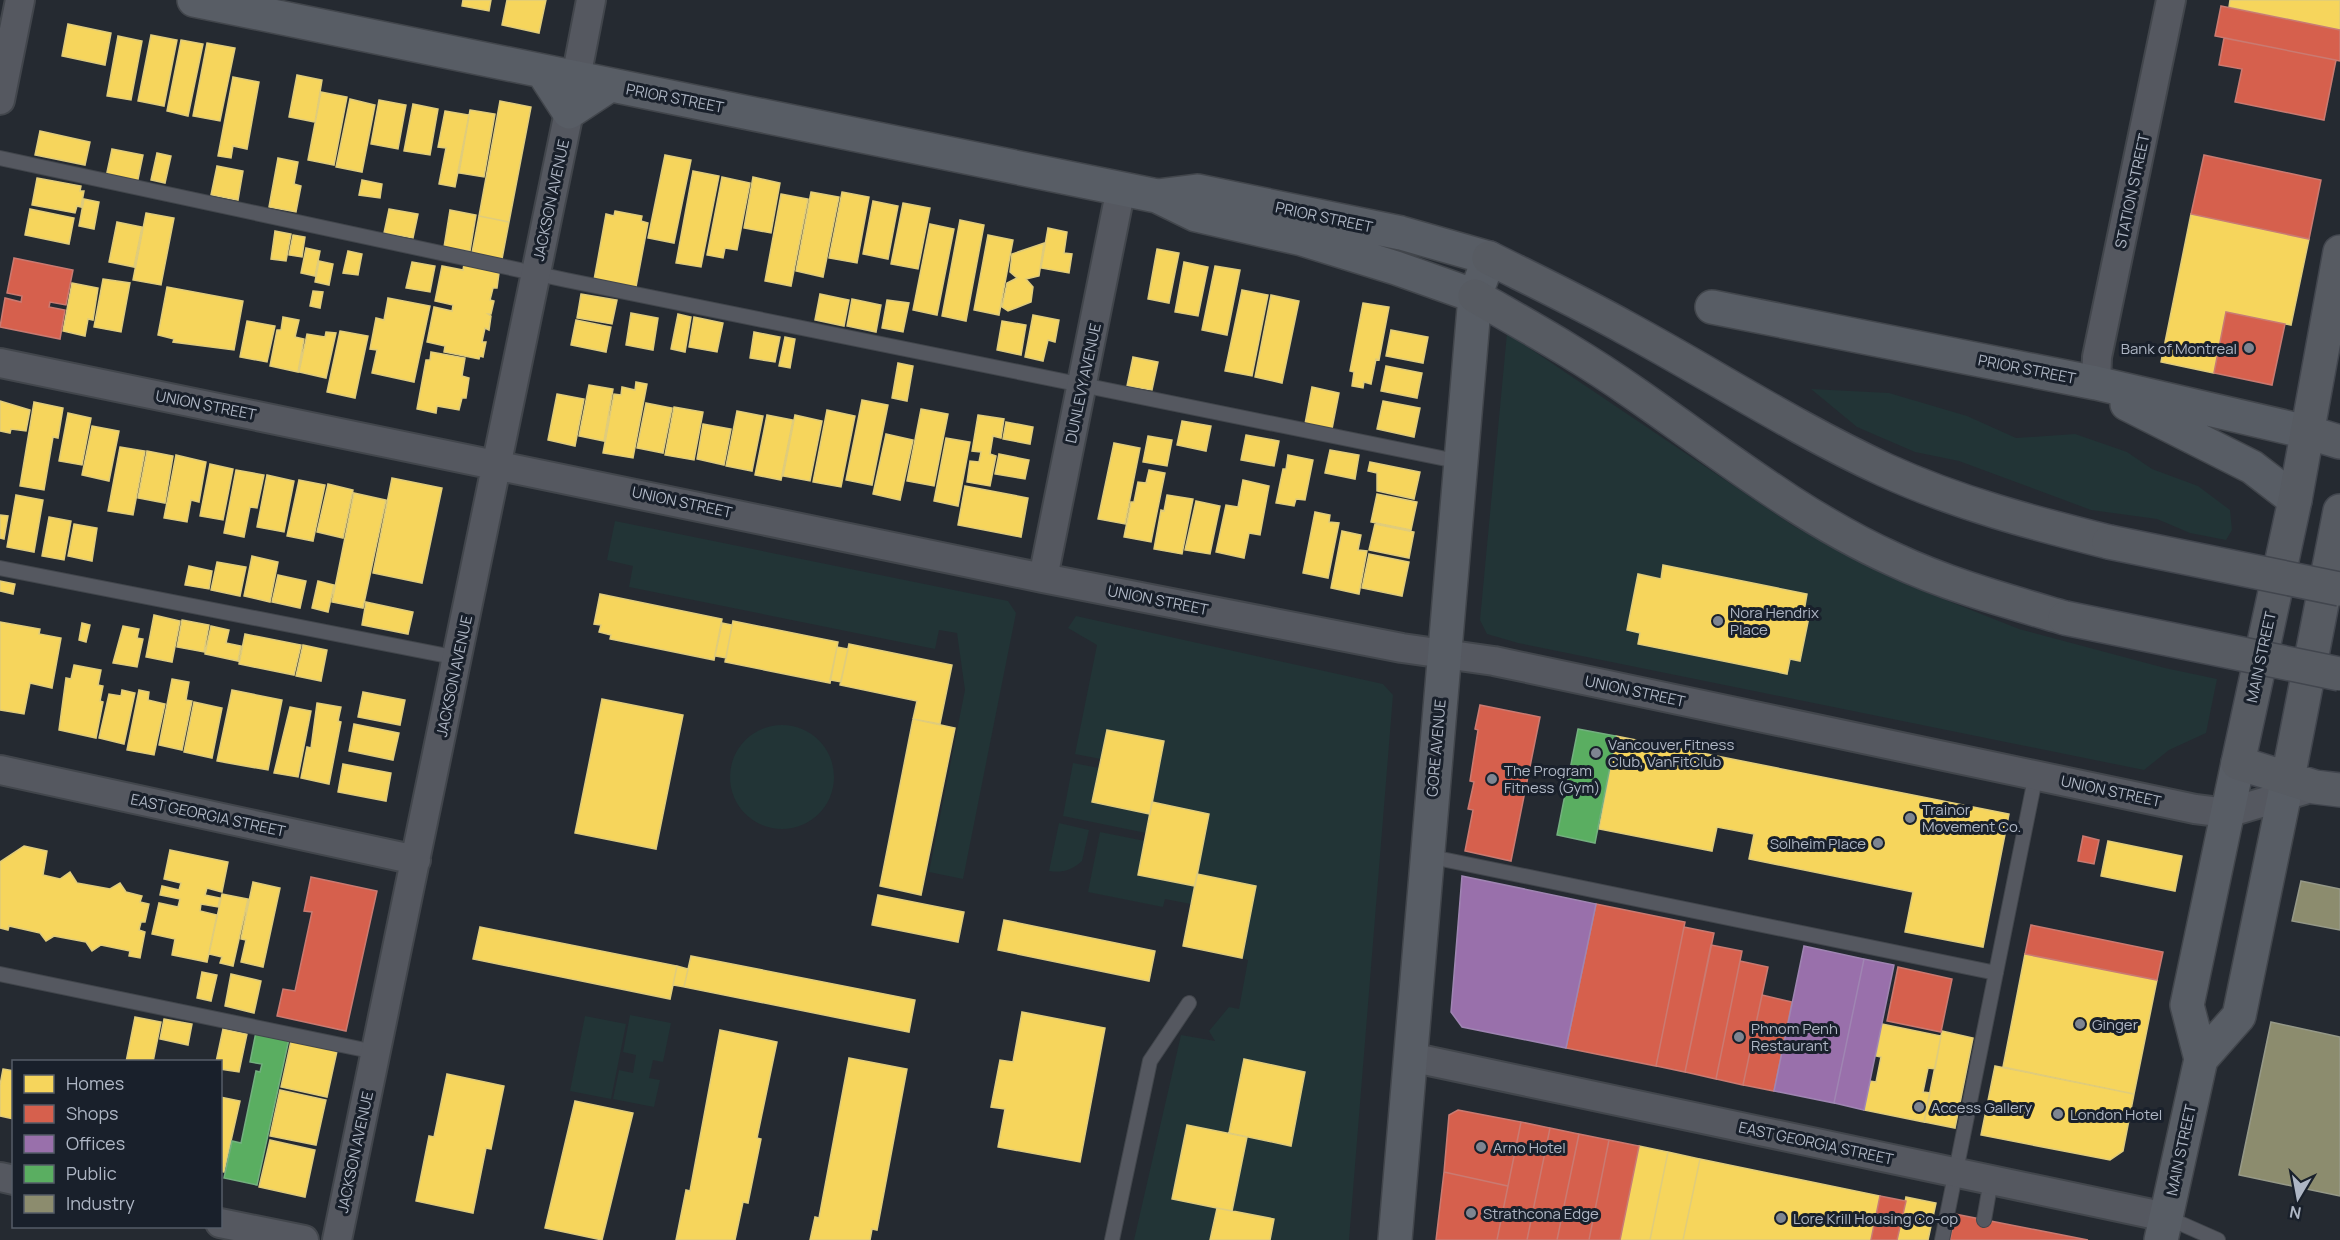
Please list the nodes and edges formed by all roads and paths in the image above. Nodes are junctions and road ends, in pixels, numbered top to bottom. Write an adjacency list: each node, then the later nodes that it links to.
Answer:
1 (20, 0): 8 (street)
2 (194, 0): 5 (main road, PRIOR STREET)
3 (591, 0): 6 (street)
4 (2171, 0): 19 (street, STATION STREET)
5 (543, 72): 6 (main road, PRIOR STREET); 9 (main road)
6 (576, 78): 7 (main road, PRIOR STREET)
7 (610, 85): 9 (main road); 11 (main road, PRIOR STREET)
8 (0, 100)
9 (569, 112): 15 (street, JACKSON AVENUE)
10 (0, 158): 15 (lane)
11 (1121, 188): 12 (main road, PRIOR STREET); 20 (street, DUNLEVY AVENUE)
12 (1157, 195): 14 (main road, PRIOR STREET); 16 (main road, PRIOR STREET)
13 (2340, 252): 21 (main road, MAIN STREET)
14 (1488, 258): 16 (main road, GORE AVENUE); 29 (main road, bridge)
15 (536, 274): 20 (lane); 24 (street, JACKSON AVENUE)
16 (1475, 296): 23 (main road, GORE AVENUE); 32 (main road, bridge)
17 (1712, 307): 19 (main road, PRIOR STREET)
18 (0, 363): 24 (street, UNION STREET)
19 (2096, 383): 21 (main road, PRIOR STREET); 25 (main road)
20 (1083, 385): 23 (lane); 28 (street, DUNLEVY AVENUE)
21 (2307, 432): 22 (main road, PRIOR STREET); 25 (main road, MAIN STREET)
22 (2340, 442)
23 (1461, 462): 30 (main road, GORE AVENUE)
24 (497, 464): 28 (street, UNION STREET); 31 (street, JACKSON AVENUE)
25 (2295, 500): 33 (main road, MAIN STREET)
26 (2340, 511): 36 (main road)
27 (0, 568): 31 (lane)
28 (1043, 578): 30 (street, UNION STREET)
29 (2340, 589)
30 (1444, 655): 35 (street, UNION STREET); 38 (main road, GORE AVENUE)
31 (458, 658): 39 (street, JACKSON AVENUE)
32 (2340, 674)
33 (2238, 763): 36 (main road); 37 (main road, MAIN STREET)
34 (0, 770): 39 (street, EAST GEORGIA STREET)
35 (2036, 774): 37 (street, UNION STREET); 40 (lane)
36 (2310, 788): 37 (street, UNION STREET); 45 (main road)
37 (2227, 813): 45 (main road, MAIN STREET)
38 (1427, 856): 40 (lane); 44 (main road, GORE AVENUE)
39 (416, 860): 43 (street, JACKSON AVENUE)
40 (1995, 973): 46 (lane)
41 (0, 974): 43 (lane)
42 (1189, 1003): 53 (lane)
43 (375, 1052): 52 (street, JACKSON AVENUE)
44 (1410, 1057): 46 (street, EAST GEORGIA STREET); 54 (main road, GORE AVENUE)
45 (2200, 1059): 50 (main road, MAIN STREET)
46 (1956, 1173): 47 (street, EAST GEORGIA STREET); 55 (lane)
47 (1991, 1180): 48 (lane); 50 (street, EAST GEORGIA STREET)
48 (1984, 1220)
49 (222, 1223): 51 (street)
50 (2163, 1228): 56 (lane, EAST GEORGIA STREET)
51 (304, 1240)
52 (337, 1240)
53 (1112, 1240)
54 (1395, 1240)
55 (1942, 1240)
56 (2218, 1240)

